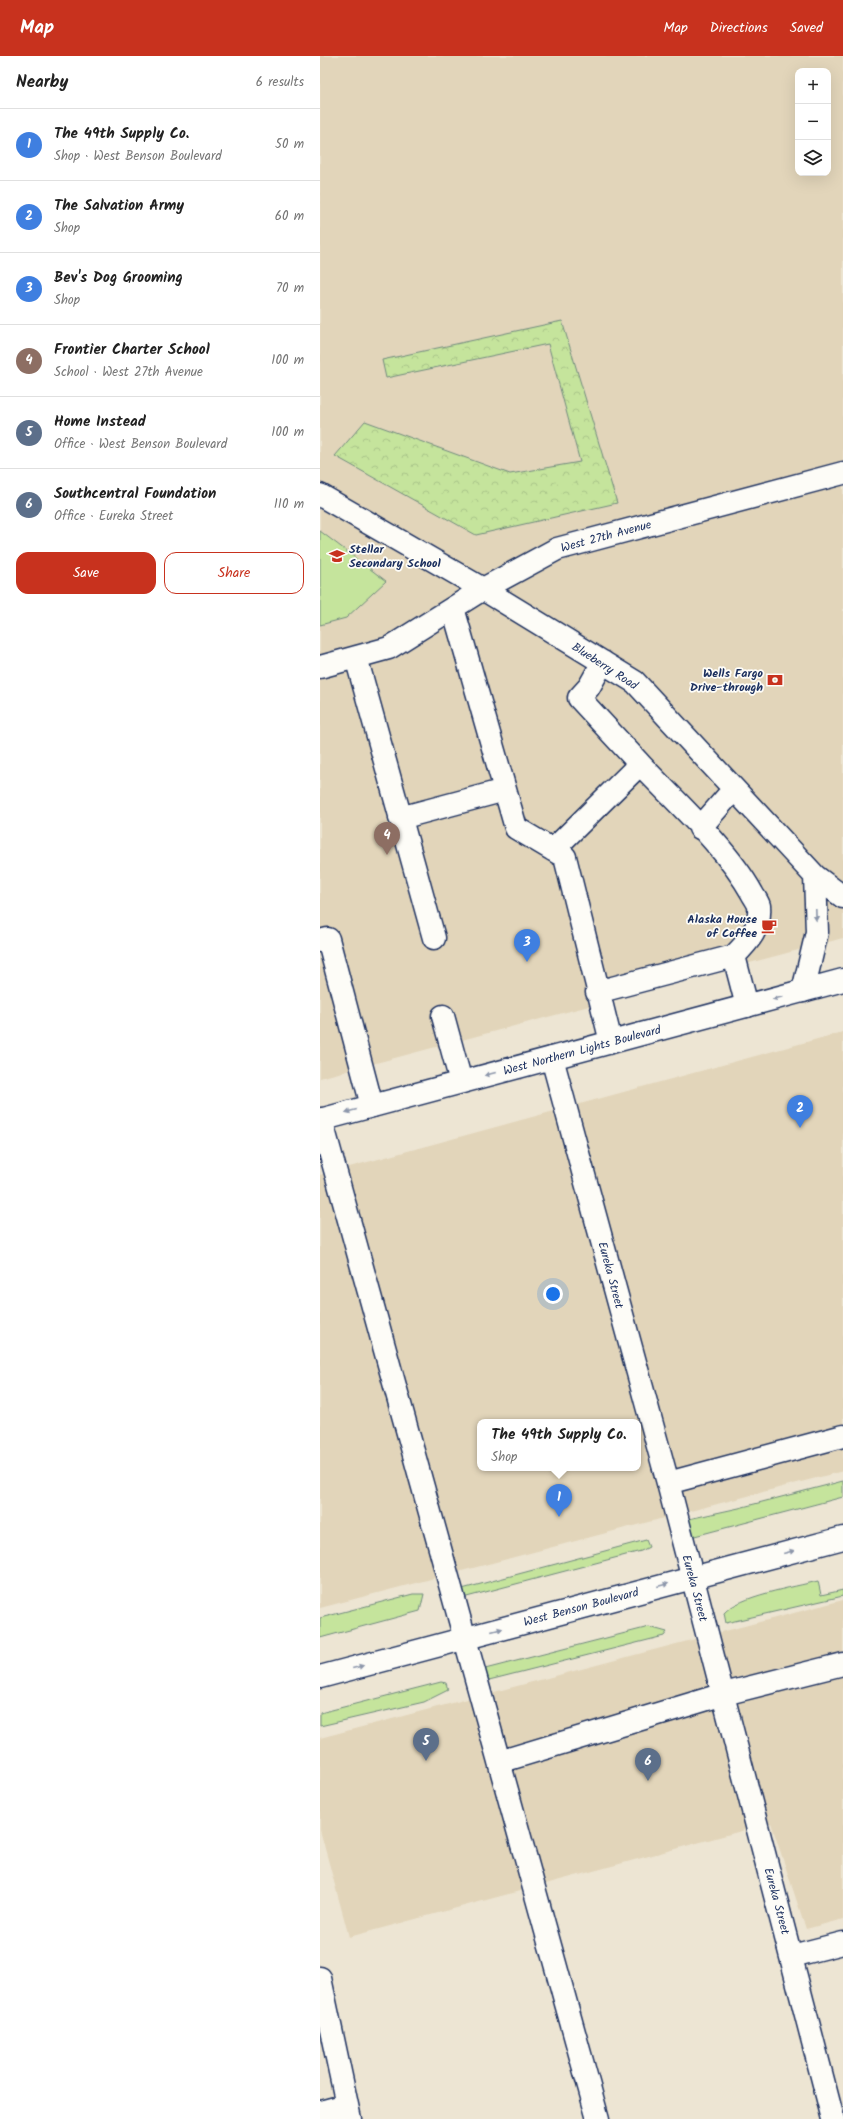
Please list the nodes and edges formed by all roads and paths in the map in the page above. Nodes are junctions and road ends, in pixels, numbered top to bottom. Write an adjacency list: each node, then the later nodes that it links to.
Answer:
1 (843, 474): 3 (street, West 27th Avenue)
2 (320, 495): 3 (street, Blueberry Road)
3 (484, 589): 4 (street, West 27th Avenue); 6 (street, Blueberry Road)
4 (453, 608): 5 (street, West 27th Avenue); 10 (street)
5 (356, 657): 7 (street, West 27th Avenue); 11 (street)
6 (602, 662): 8 (street); 9 (street, Blueberry Road)
7 (320, 667)
8 (640, 764): 12 (street); 13 (street)
9 (734, 789): 12 (street); 14 (street, Blueberry Road)
10 (505, 790): 11 (street); 13 (street)
11 (400, 818): 16 (street)
12 (700, 828): 18 (street)
13 (553, 850): 21 (street)
14 (815, 876): 15 (street, Blueberry Road); 20 (street, one-way to 20)
15 (843, 897)
16 (434, 938)
17 (320, 941): 27 (street)
18 (734, 956): 21 (street); 22 (street)
19 (843, 980): 20 (street, West Northern Lights Boulevard)
20 (803, 991): 22 (street, West Northern Lights Boulevard, one-way to 22)
21 (597, 992): 24 (street)
22 (747, 1006): 24 (street, West Northern Lights Boulevard)
23 (444, 1016): 26 (street)
24 (611, 1042): 25 (street, West Northern Lights Boulevard)
25 (552, 1058): 26 (street, West Northern Lights Boulevard, one-way to 26); 30 (street, Eureka Street)
26 (461, 1082): 27 (street, West Northern Lights Boulevard)
27 (372, 1106): 28 (street, West Northern Lights Boulevard, one-way to 28)
28 (321, 1120): 33 (street)
29 (843, 1436): 30 (street)
30 (668, 1482): 32 (street, Eureka Street)
31 (843, 1538): 32 (street, West Benson Boulevard, one-way to 31)
32 (692, 1578): 33 (street, West Benson Boulevard, one-way to 32); 36 (street, Eureka Street)
33 (465, 1638): 35 (street, West Benson Boulevard, one-way to 33); 37 (street)
34 (843, 1664): 36 (street)
35 (320, 1677)
36 (724, 1694): 37 (street); 39 (street, Eureka Street)
37 (499, 1762): 43 (street)
38 (843, 1943): 39 (street)
39 (792, 1956): 44 (street, Eureka Street)
40 (320, 1978): 42 (street)
41 (320, 2112): 42 (street)
42 (348, 2112)
43 (598, 2119)
44 (833, 2119)

